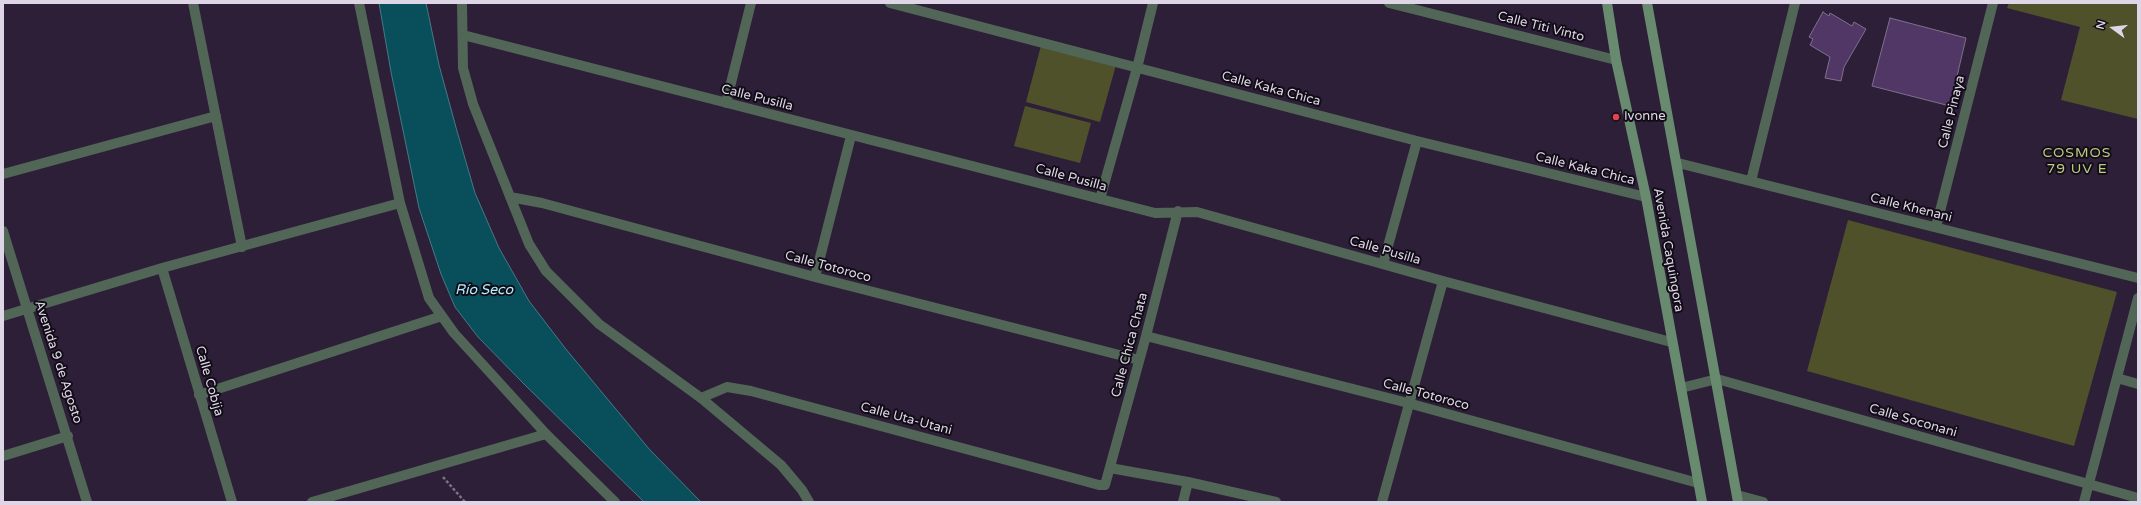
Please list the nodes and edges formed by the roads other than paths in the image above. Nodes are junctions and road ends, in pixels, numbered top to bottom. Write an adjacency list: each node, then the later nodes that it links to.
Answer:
1 (193, 3): 16 (street)
2 (359, 3): 25 (street)
3 (462, 3): 12 (street)
4 (751, 3): 15 (street)
5 (890, 3): 14 (street, Calle Kaka Chica)
6 (1153, 3): 14 (street)
7 (1389, 3): 13 (street, Calle Titi Vinto)
8 (1607, 3): 13 (street, Avenida Caquingora)
9 (1647, 3): 19 (street, Avenida Caquingora)
10 (1795, 3): 21 (street)
11 (1993, 3): 27 (street, Calle Pinaya)
12 (463, 35): 15 (street, Calle Pusilla); 22 (street)
13 (1616, 60): 23 (street, Avenida Caquingora)
14 (1137, 68): 18 (street, Calle Kaka Chica); 24 (street)
15 (726, 103): 17 (street, Calle Pusilla)
16 (216, 116): 20 (street); 29 (street)
17 (851, 136): 24 (street, Calle Pusilla); 32 (street)
18 (1417, 141): 23 (street, Calle Kaka Chica); 30 (street)
19 (1678, 163): 21 (street, Calle Khenani); 43 (street, Avenida Caquingora)
20 (3, 174)
21 (1751, 181): 27 (street, Calle Khenani)
22 (510, 197): 32 (street, Calle Totoroco); 47 (street)
23 (1646, 197): 40 (street, Avenida Caquingora)
24 (1100, 199): 26 (street, Calle Pusilla)
25 (400, 202): 29 (street); 38 (street)
26 (1178, 211): 30 (street, Calle Pusilla); 39 (street, Calle Chica Chata)
27 (1936, 228): 33 (street, Calle Khenani)
28 (3, 231): 36 (street, Avenida 9 de Agosto)
29 (242, 247): 31 (street)
30 (1383, 264): 34 (street, Calle Pusilla)
31 (162, 268): 36 (street); 46 (street, Calle Cobija)
32 (815, 277): 41 (street, Calle Totoroco)
33 (2138, 278)
34 (1443, 281): 40 (street, Calle Pusilla); 48 (street)
35 (2138, 298): 42 (street)
36 (27, 309): 37 (street); 50 (street, Avenida 9 de Agosto)
37 (3, 316)
38 (442, 316): 46 (street); 49 (street)
39 (1146, 336): 41 (street, Calle Chica Chata); 48 (street, Calle Totoroco)
40 (1672, 342): 45 (street, Avenida Caquingora)
41 (1139, 360): 52 (street, Calle Chica Chata)
42 (2117, 378): 44 (street); 56 (street)
43 (1717, 379): 45 (street, Calle Soconani); 56 (street, Calle Soconani); 58 (street, Avenida Caquingora)
44 (2138, 384)
45 (1681, 388): 54 (street, Avenida Caquingora)
46 (199, 395): 60 (street, Calle Cobija)
47 (701, 398): 55 (street, Calle Uta-Utani); 63 (street)
48 (1408, 403): 54 (street, Calle Totoroco); 66 (street)
49 (546, 434): 61 (street); 62 (street)
50 (68, 436): 51 (street); 59 (street, Avenida 9 de Agosto)
51 (3, 456)
52 (1110, 468): 53 (street); 55 (street, Calle Chica Chata)
53 (1188, 482): 64 (street); 65 (street)
54 (1698, 483): 67 (street, Avenida Caquingora)
55 (1105, 484)
56 (2089, 485): 57 (street, Calle Soconani); 69 (street)
57 (2138, 498)
58 (1738, 499): 68 (street)
59 (88, 502)
60 (232, 502)
61 (312, 502)
62 (615, 502)
63 (809, 502)
64 (1183, 502)
65 (1276, 502)
66 (1382, 502)
67 (1702, 502)
68 (1763, 502)
69 (2084, 502)

